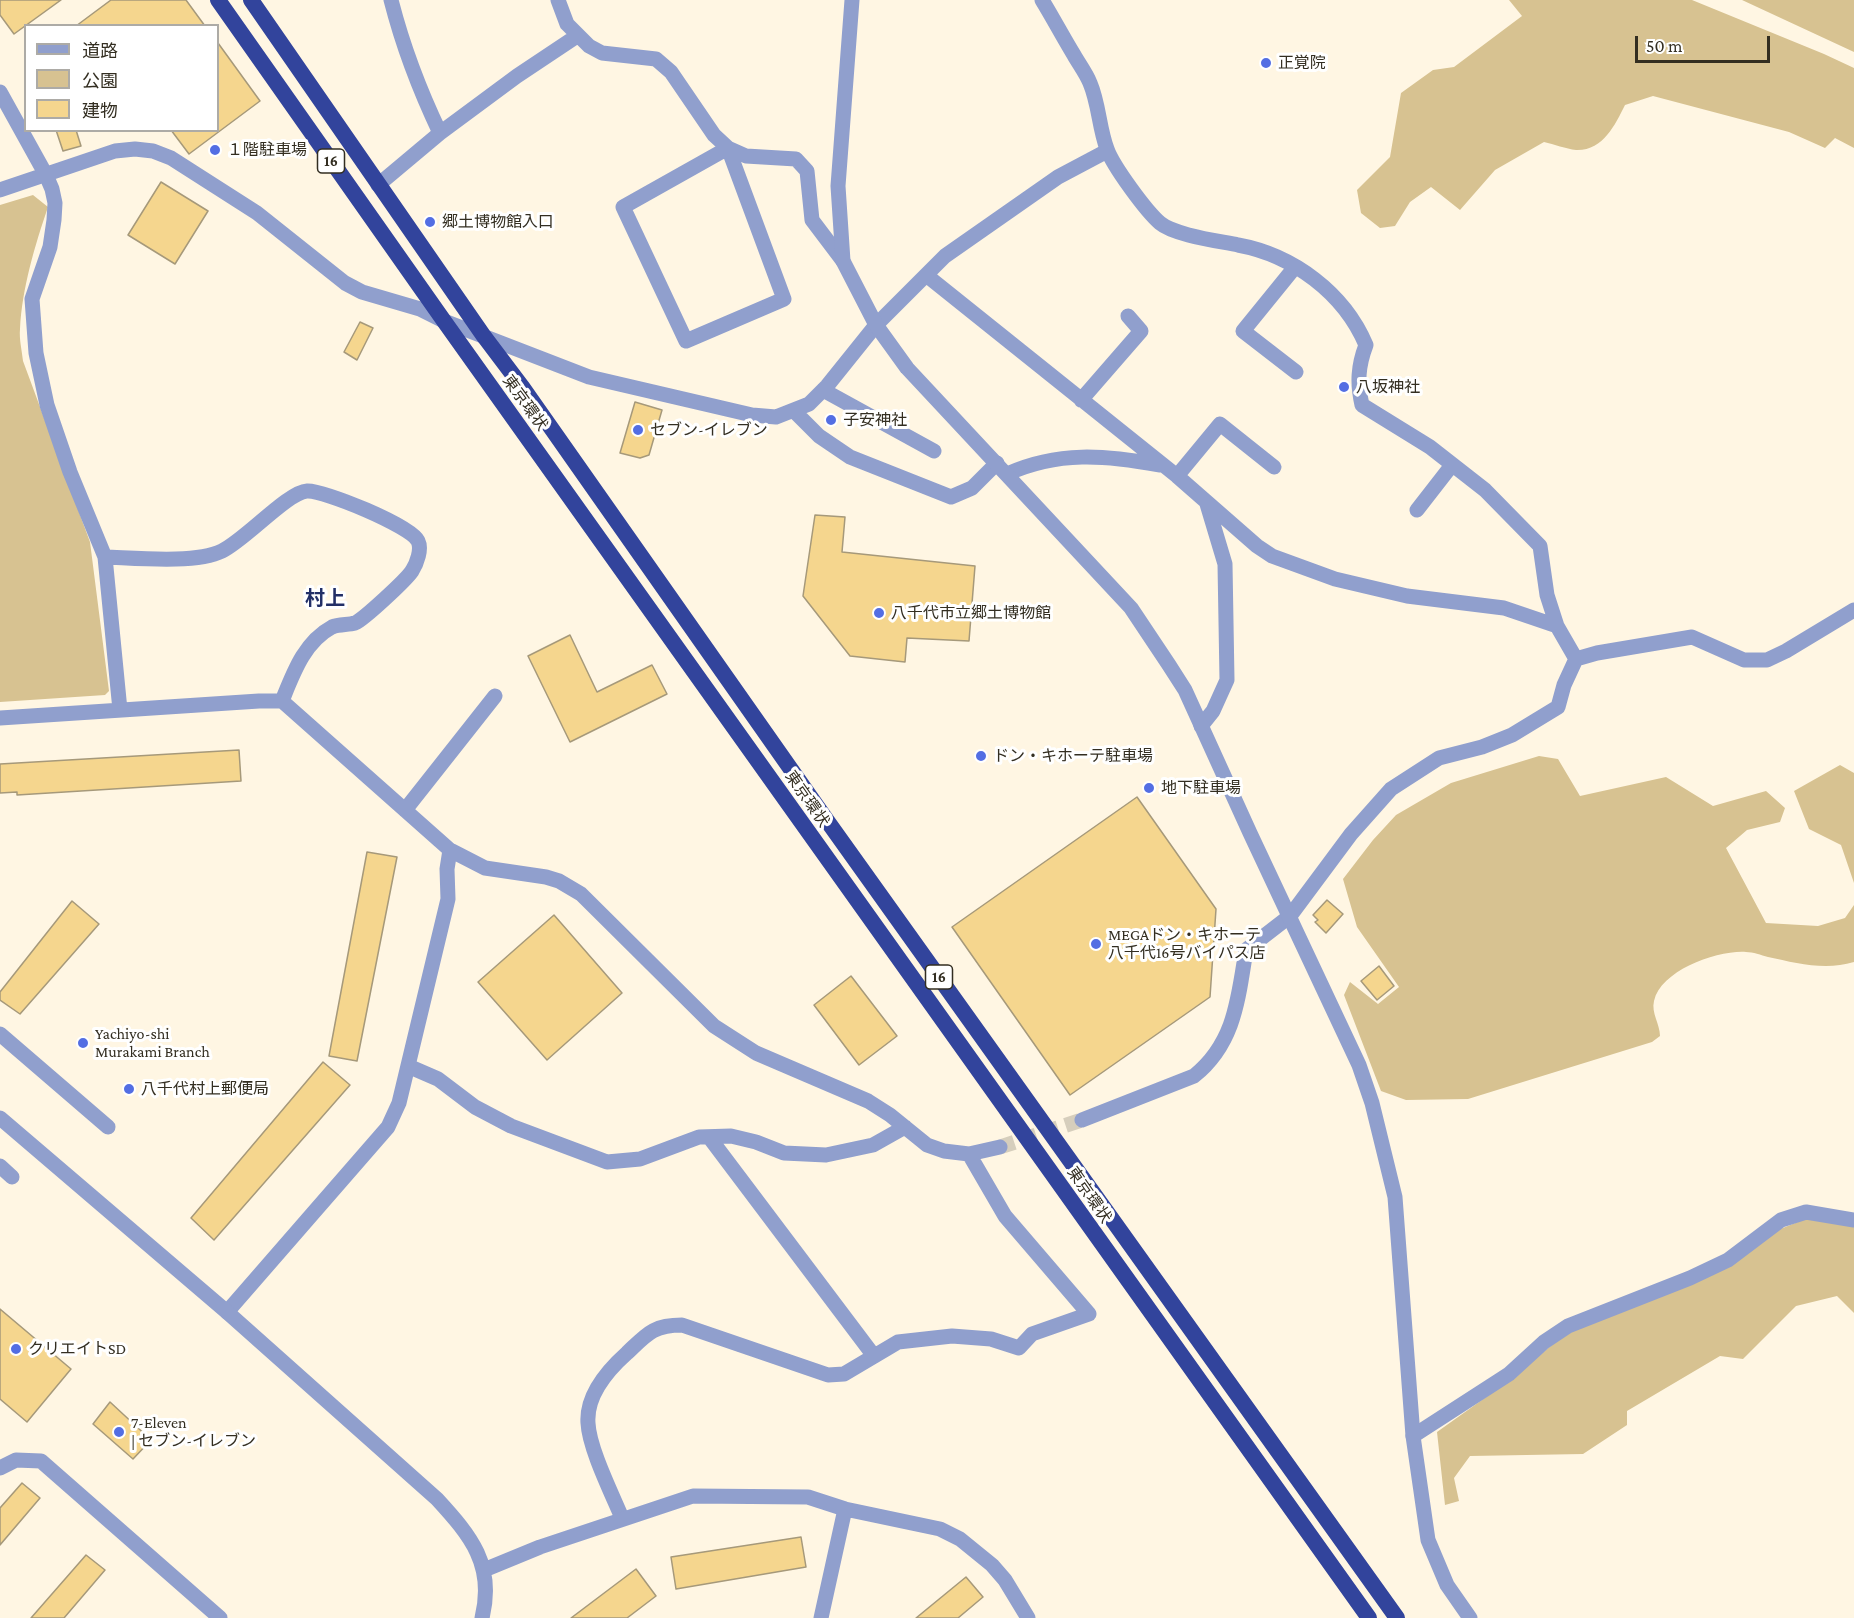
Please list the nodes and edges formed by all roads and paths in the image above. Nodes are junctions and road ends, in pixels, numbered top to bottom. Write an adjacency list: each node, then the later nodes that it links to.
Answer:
1 (218, 0): 19 (highway, 東京環状 / 16)
2 (251, 0): 13 (highway, 東京環状 / 16)
3 (391, 0): 9 (street)
4 (558, 0): 7 (street)
5 (852, 0): 15 (street)
6 (1042, 0): 11 (street)
7 (577, 36): 9 (street); 10 (street)
8 (0, 92): 12 (street)
9 (440, 133): 13 (street)
10 (728, 148): 10 (street); 15 (street)
11 (1107, 151): 16 (street); 17 (street)
12 (46, 175): 14 (street); 19 (street); 34 (street)
13 (378, 185): 21 (highway, 東京環状 / 16)
14 (0, 190)
15 (843, 261): 20 (street)
16 (1295, 267): 22 (street); 28 (street)
17 (926, 275): 20 (street); 24 (street)
18 (1128, 316): 24 (street)
19 (444, 321): 21 (street); 69 (highway, 東京環状 / 16)
20 (876, 325): 23 (street); 30 (street)
21 (483, 335): 25 (street); 70 (highway, 東京環状 / 16)
22 (1296, 372)
23 (823, 390): 25 (street); 26 (street)
24 (1081, 400): 27 (street)
25 (794, 411): 30 (street)
26 (933, 451)
27 (1162, 465): 30 (street); 31 (street)
28 (1452, 465): 33 (street); 36 (street)
29 (1274, 467): 31 (street)
30 (1002, 468): 42 (street)
31 (1177, 476): 32 (street)
32 (1207, 504): 36 (street); 42 (street)
33 (1416, 510)
34 (105, 557): 39 (street); 40 (street)
35 (1854, 610): 37 (street)
36 (1557, 626): 37 (street)
37 (1576, 659): 45 (street)
38 (495, 696): 43 (street)
39 (282, 701): 40 (street); 43 (street)
40 (120, 710): 41 (street)
41 (0, 718)
42 (1201, 726): 45 (street)
43 (405, 810): 44 (street)
44 (450, 850): 47 (street); 51 (street)
45 (1290, 916): 49 (street); 60 (street)
46 (0, 1034): 50 (street)
47 (408, 1066): 52 (street); 58 (street)
48 (0, 1118): 58 (street)
49 (1082, 1120)
50 (108, 1127)
51 (905, 1127): 52 (street); 54 (street)
52 (708, 1137): 59 (street)
53 (1000, 1147): 54 (street)
54 (969, 1154): 59 (street)
55 (0, 1166): 56 (street)
56 (12, 1177)
57 (1854, 1220): 60 (street)
58 (227, 1312): 64 (street)
59 (874, 1356): 63 (street)
60 (1413, 1436): 71 (street)
61 (0, 1468): 65 (street)
62 (845, 1509): 63 (street); 67 (street); 68 (street)
63 (622, 1518): 64 (street)
64 (484, 1570): 66 (street)
65 (220, 1618)
66 (482, 1618)
67 (821, 1618)
68 (1028, 1618)
69 (1368, 1618)
70 (1397, 1618)
71 (1470, 1618)

